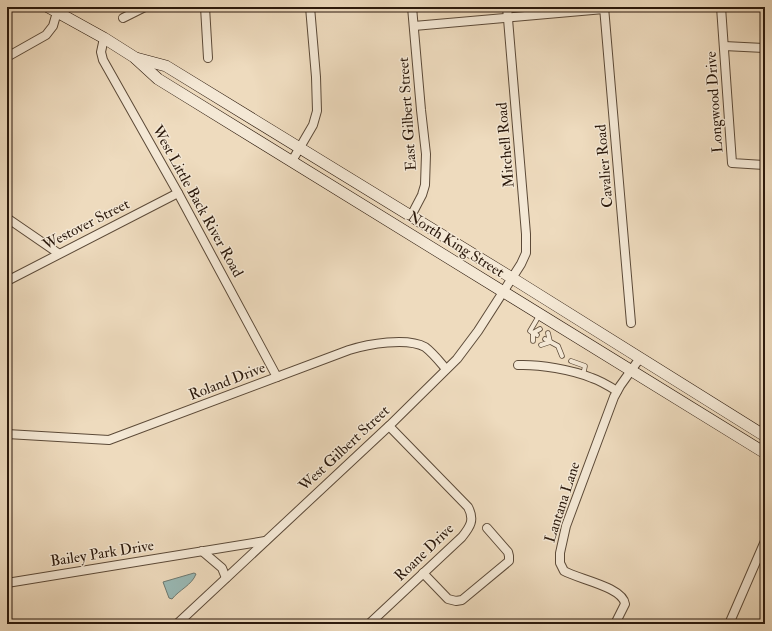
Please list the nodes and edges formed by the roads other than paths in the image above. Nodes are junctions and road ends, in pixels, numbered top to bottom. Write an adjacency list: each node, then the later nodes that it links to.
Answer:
1 (145, 7): 10 (street)
2 (205, 7): 17 (street)
3 (310, 7): 18 (street)
4 (412, 7): 11 (street, East Gilbert Street)
5 (507, 7): 9 (street, Mitchell Road)
6 (722, 7): 13 (street, Longwood Drive)
7 (604, 8): 9 (street); 29 (street, Cavalier Road)
8 (53, 9): 12 (main road, North King Street); 15 (street)
9 (508, 17): 11 (street); 25 (street, Mitchell Road)
10 (123, 18)
11 (414, 26): 22 (street, East Gilbert Street)
12 (104, 38): 16 (main road, North King Street); 21 (street, West Little Back River Road)
13 (724, 46): 14 (street); 20 (street, Longwood Drive)
14 (765, 48)
15 (7, 57)
16 (134, 57): 18 (main road, North King Street); 19 (main road, North King Street)
17 (208, 58)
18 (300, 148): 19 (street); 22 (main road, North King Street)
19 (292, 161): 27 (main road, North King Street)
20 (765, 165)
21 (178, 193): 24 (street, Westover Street); 44 (street, West Little Back River Road)
22 (410, 216): 25 (main road, North King Street)
23 (7, 218): 24 (street)
24 (58, 253): 26 (street, Westover Street)
25 (512, 278): 27 (street, West Gilbert Street); 38 (main road, North King Street)
26 (7, 281)
27 (504, 292): 28 (main road, North King Street); 41 (street, West Gilbert Street)
28 (540, 314): 32 (lane); 43 (main road, North King Street)
29 (631, 323)
30 (540, 328): 32 (lane)
31 (548, 333): 35 (lane)
32 (535, 334): 34 (lane)
33 (545, 339): 35 (lane)
34 (533, 341)
35 (550, 342): 36 (lane); 37 (lane)
36 (541, 345)
37 (562, 356)
38 (640, 358): 43 (street, Lantana Lane); 48 (main road, North King Street)
39 (571, 361): 42 (lane)
40 (518, 365): 42 (street)
41 (446, 369): 44 (street, Roland Drive); 46 (street, West Gilbert Street)
42 (584, 370): 45 (street)
43 (631, 370): 45 (street, Lantana Lane); 49 (main road, North King Street)
44 (277, 377): 47 (street, Roland Drive)
45 (617, 391): 59 (street, Lantana Lane)
46 (389, 426): 51 (street, West Gilbert Street); 54 (street, Roane Drive)
47 (7, 434)
48 (765, 436)
49 (765, 453)
50 (487, 528): 54 (street)
51 (265, 541): 53 (street, Bailey Park Drive); 55 (street, West Gilbert Street)
52 (765, 541): 60 (street)
53 (202, 551): 55 (street); 56 (street, Bailey Park Drive)
54 (423, 573): 58 (street, Roane Drive)
55 (226, 578): 57 (street, West Gilbert Street)
56 (7, 583)
57 (177, 624)
58 (369, 624)
59 (615, 624)
60 (729, 624)

